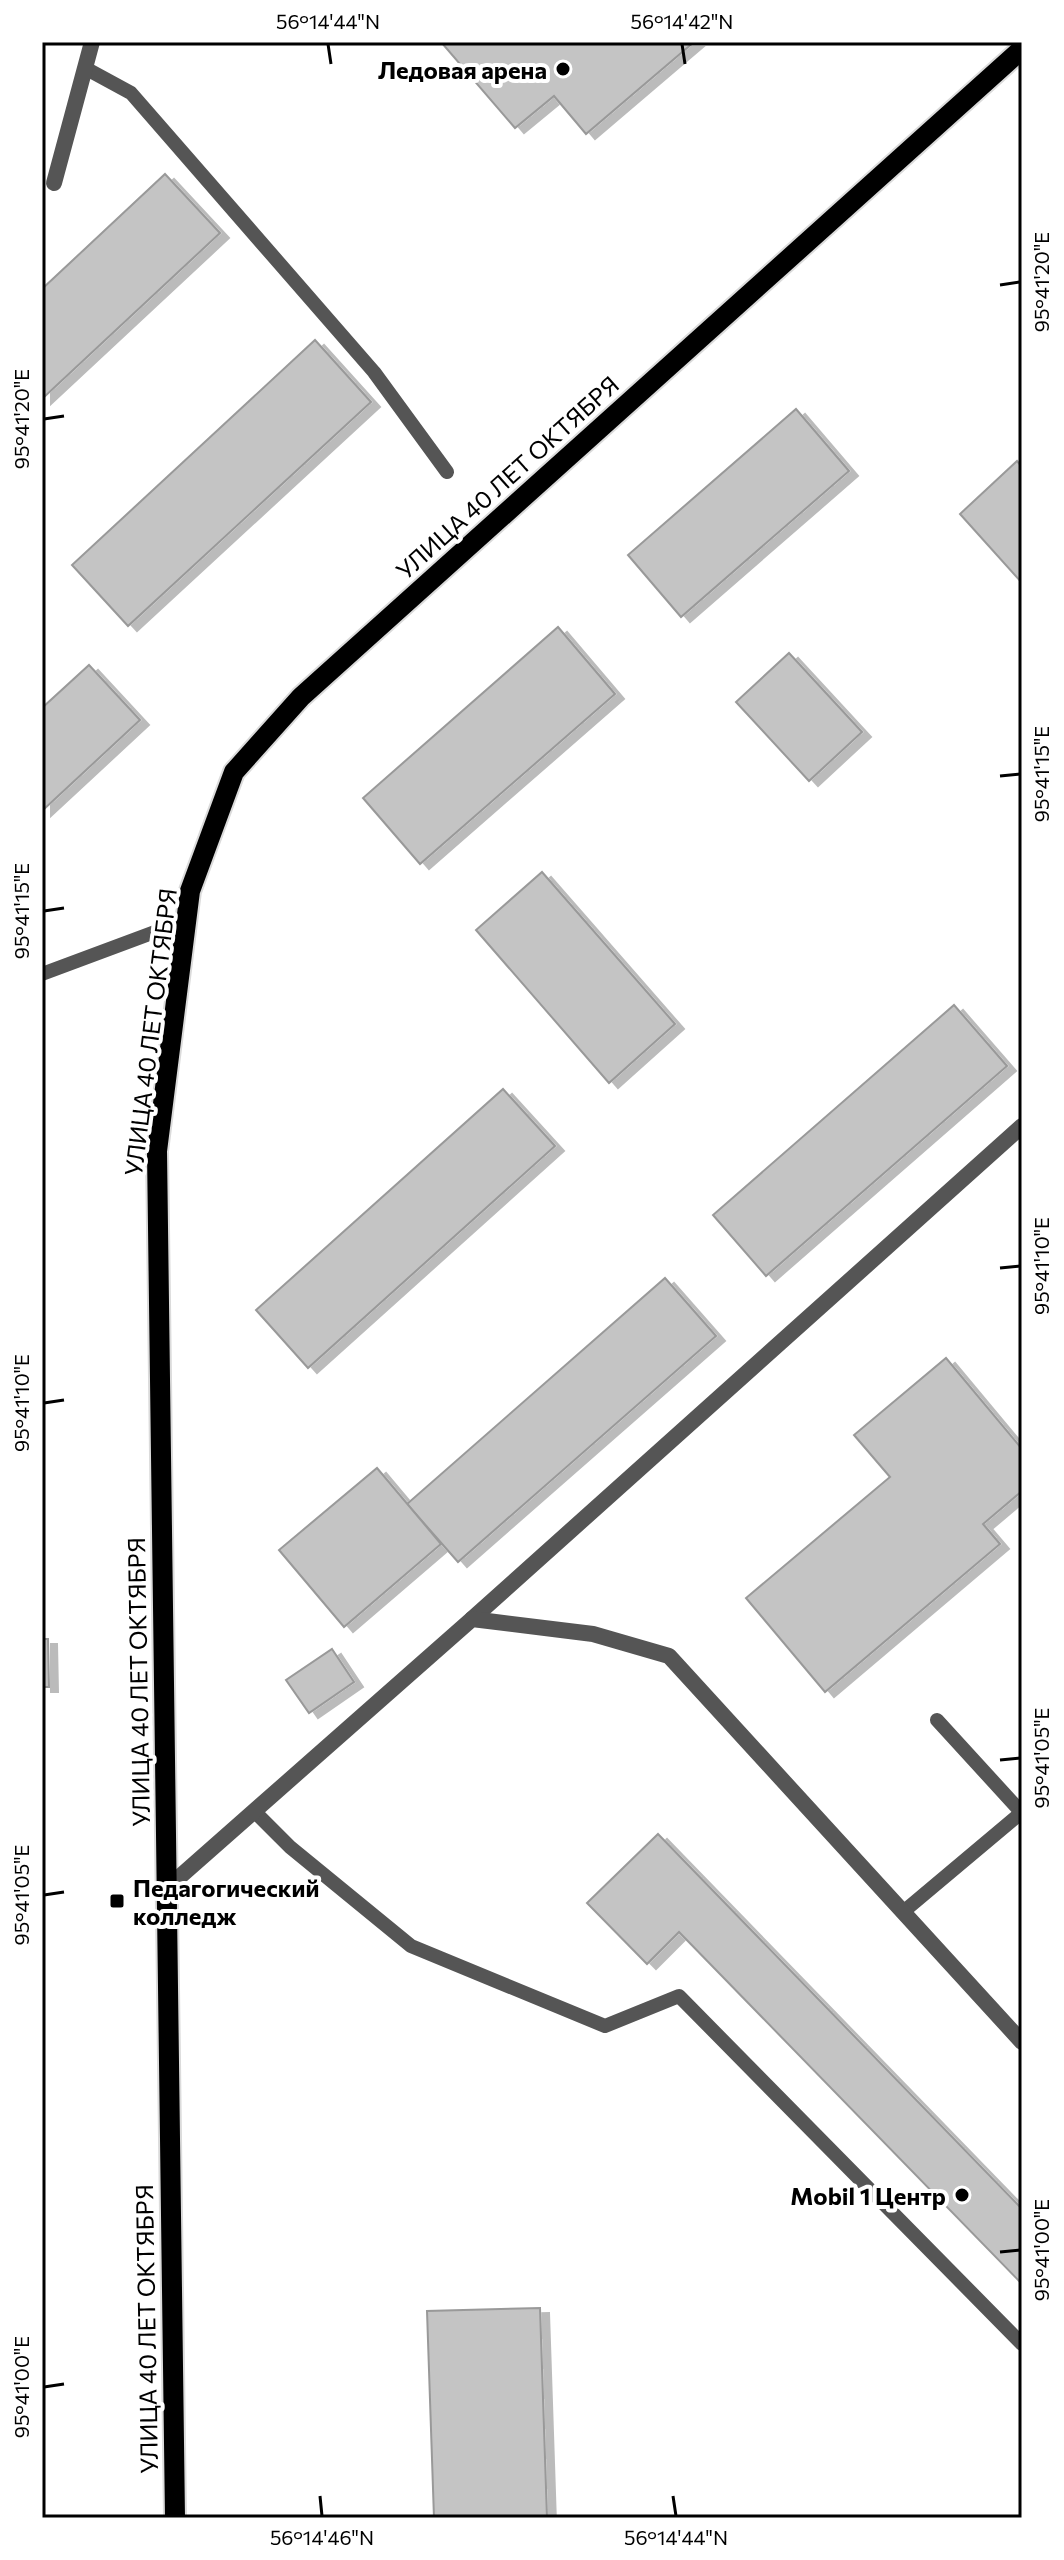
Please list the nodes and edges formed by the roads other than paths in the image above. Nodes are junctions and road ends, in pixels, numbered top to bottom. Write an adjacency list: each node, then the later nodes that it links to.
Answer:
1 (92, 42): 3 (street)
2 (1022, 49): 6 (main road, УЛИЦА 40 ЛЕТ ОКТЯБРЯ)
3 (85, 68): 4 (street); 5 (lane)
4 (54, 183)
5 (447, 472)
6 (187, 920): 7 (lane); 13 (main road, УЛИЦА 40 ЛЕТ ОКТЯБРЯ)
7 (42, 974)
8 (1022, 1126): 9 (street)
9 (472, 1619): 11 (street); 14 (street)
10 (937, 1720): 12 (lane)
11 (254, 1811): 13 (street); 16 (lane)
12 (1022, 1812): 14 (lane)
13 (167, 1888): 17 (main road, УЛИЦА 40 ЛЕТ ОКТЯБРЯ)
14 (903, 1912): 15 (street)
15 (1022, 2042)
16 (1022, 2344)
17 (175, 2518)

